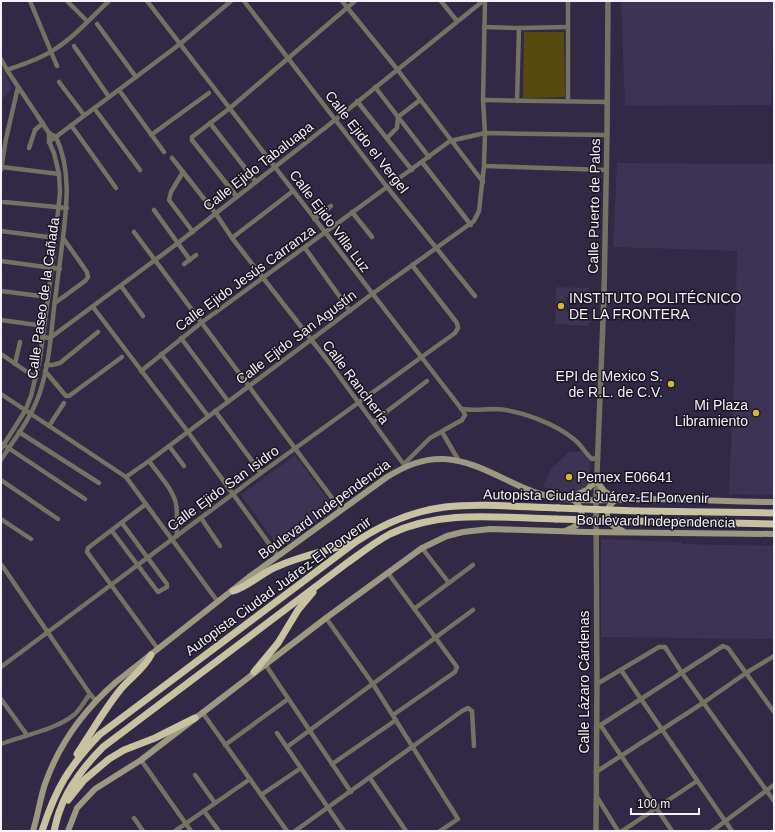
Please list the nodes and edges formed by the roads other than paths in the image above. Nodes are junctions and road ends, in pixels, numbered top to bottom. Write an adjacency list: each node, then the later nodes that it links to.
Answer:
1 (30, 1): 22 (street)
2 (67, 1): 14 (street)
3 (109, 1): 14 (street)
4 (147, 1): 20 (street, Calle Ejido Villa Luz)
5 (231, 1): 20 (street)
6 (244, 1): 23 (street, Calle Ejido el Vergel)
7 (342, 1): 13 (street)
8 (356, 1): 13 (street)
9 (441, 1): 15 (street)
10 (484, 1): 15 (street, Calle Ejido Tabaluapa); 17 (street)
11 (568, 1): 18 (street)
12 (608, 1): 40 (street, Calle Puerto de Palos)
13 (348, 8): 23 (street); 26 (street)
14 (87, 21): 22 (street)
15 (457, 21): 26 (street, Calle Ejido Tabaluapa)
16 (97, 24): 28 (street)
17 (484, 27): 19 (street); 36 (street)
18 (568, 27): 19 (street); 39 (street)
19 (519, 28): 38 (street)
20 (180, 44): 28 (street); 42 (street, Calle Ejido Villa Luz)
21 (74, 46): 34 (street)
22 (51, 52): 25 (street); 27 (street)
23 (288, 58): 42 (street); 45 (street, Calle Ejido el Vergel)
24 (1, 60): 27 (street, Calle Paseo de la Cañada)
25 (56, 66)
26 (397, 69): 31 (street, Calle Ejido Tabaluapa); 35 (street)
27 (7, 70): 30 (street, Calle Paseo de la Cañada)
28 (136, 77): 32 (street)
29 (59, 82): 43 (street)
30 (18, 87): 46 (street, Calle Paseo de la Cañada); 64 (street)
31 (375, 87): 37 (street, Calle Ejido Tabaluapa); 44 (street)
32 (119, 90): 34 (street); 51 (street)
33 (209, 93): 51 (street)
34 (109, 97): 41 (street)
35 (420, 100): 44 (street); 55 (street)
36 (483, 100): 38 (street); 50 (street)
37 (358, 101): 45 (street, Calle Ejido Tabaluapa); 54 (street)
38 (517, 101): 39 (street)
39 (568, 101): 40 (street)
40 (608, 102): 52 (street, Calle Puerto de Palos)
41 (94, 108): 43 (street); 65 (street)
42 (230, 108): 47 (street); 63 (street, Calle Ejido Villa Luz)
43 (84, 115): 48 (street)
44 (398, 117): 54 (street); 59 (street)
45 (335, 120): 63 (street, Calle Ejido Tabaluapa); 72 (street, Calle Ejido el Vergel)
46 (43, 123): 49 (street, Calle Paseo de la Cañada); 57 (street)
47 (210, 123): 70 (street); 75 (street)
48 (71, 125): 53 (street); 73 (street)
49 (48, 133): 53 (street); 56 (street, Calle Paseo de la Cañada)
50 (485, 133): 52 (street, Calle Ejido Jesús Carranza); 55 (street, Calle Ejido Jesús Carranza); 62 (street)
51 (151, 135): 58 (street)
52 (607, 135): 67 (street, Calle Puerto de Palos)
53 (56, 137): 56 (street); 79 (street, Calle Paseo de la Cañada)
54 (387, 138): 66 (street)
55 (450, 141): 59 (street, Calle Ejido Jesús Carranza); 71 (street)
56 (49, 142): 69 (street, Calle Paseo de la Cañada)
57 (29, 148)
58 (164, 152)
59 (429, 157): 61 (street, Calle Ejido Jesús Carranza)
60 (172, 158): 68 (street, Calle Ranchería)
61 (422, 162): 66 (street, Calle Ejido Jesús Carranza); 84 (street)
62 (484, 166): 67 (street); 71 (street)
63 (275, 167): 70 (street, Calle Ejido Tabaluapa); 74 (street, Calle Ejido Villa Luz)
64 (2, 169): 69 (street)
65 (140, 170)
66 (412, 170): 72 (street, Calle Ejido Jesús Carranza)
67 (606, 170): 152 (street, Calle Puerto de Palos)
68 (183, 172): 82 (street, Calle Ranchería); 87 (street)
69 (59, 174): 78 (street, Calle Paseo de la Cañada)
70 (256, 182): 75 (street, Calle Ejido Tabaluapa)
71 (483, 182): 84 (street, Calle Ejido San Agustín)
72 (387, 187): 81 (street, Calle Ejido Jesús Carranza); 95 (street, Calle Ejido el Vergel)
73 (116, 188)
74 (293, 191): 83 (street, Calle Ejido Villa Luz); 92 (street)
75 (237, 197): 82 (street, Calle Ejido Tabaluapa)
76 (4, 202): 78 (street)
77 (330, 206): 83 (street)
78 (59, 207): 79 (street); 90 (street, Calle Paseo de la Cañada)
79 (67, 208): 91 (street, Calle Paseo de la Cañada)
80 (154, 210): 93 (street)
81 (352, 212): 88 (street, Calle Ejido Jesús Carranza); 89 (street)
82 (216, 214): 87 (street, Calle Ejido Tabaluapa); 92 (street, Calle Ranchería)
83 (314, 219): 88 (street, Calle Ejido Villa Luz)
84 (471, 225): 95 (street, Calle Ejido San Agustín)
85 (1, 231): 90 (street)
86 (134, 232): 99 (street)
87 (193, 232): 93 (street, Calle Ejido Tabaluapa)
88 (325, 233): 94 (street, Calle Ejido Jesús Carranza); 107 (street, Calle Ejido Villa Luz)
89 (372, 237)
90 (56, 238): 102 (street, Calle Paseo de la Cañada)
91 (63, 238): 103 (street, Calle Paseo de la Cañada); 110 (street)
92 (232, 238): 104 (street, Calle Ranchería)
93 (178, 243): 97 (street); 99 (street, Calle Ejido Tabaluapa)
94 (305, 248): 104 (street, Calle Ejido Jesús Carranza); 112 (street)
95 (436, 248): 101 (street, Calle Ejido San Agustín); 108 (street, Calle Ejido el Vergel)
96 (196, 255): 97 (street)
97 (190, 260): 100 (street)
98 (1, 261): 102 (street)
99 (155, 261): 105 (street, Calle Ejido Tabaluapa); 115 (street)
100 (184, 264)
101 (412, 265): 107 (street, Calle Ejido San Agustín); 126 (street, Calle Ejido San Isidro)
102 (52, 267): 103 (street); 109 (street, Calle Paseo de la Cañada)
103 (60, 269): 110 (street, Calle Paseo de la Cañada)
104 (264, 277): 115 (street, Calle Ejido Jesús Carranza); 121 (street, Calle Ranchería)
105 (121, 286): 111 (street, Calle Ejido Tabaluapa); 113 (street)
106 (1, 291): 109 (street)
107 (372, 294): 112 (street, Calle Ejido San Agustín); 126 (street, Calle Ejido Villa Luz)
108 (475, 296)
109 (48, 298): 116 (street, Calle Paseo de la Cañada)
110 (55, 303): 119 (street, Calle Paseo de la Cañada)
111 (93, 307): 119 (street, Calle Ejido Tabaluapa); 129 (street)
112 (350, 311): 121 (street, Calle Ejido San Agustín)
113 (143, 316)
114 (1, 320): 116 (street)
115 (202, 323): 120 (street, Calle Ejido Jesús Carranza); 133 (street)
116 (44, 326): 118 (street, Calle Paseo de la Cañada)
117 (98, 332): 128 (street)
118 (42, 337): 119 (street); 131 (street, Calle Paseo de la Cañada)
119 (50, 338): 128 (street, Calle Paseo de la Cañada)
120 (181, 338): 124 (street, Calle Ejido Jesús Carranza); 135 (street)
121 (312, 340): 133 (street, Calle Ejido San Agustín); 137 (street, Calle Ranchería)
122 (20, 342): 127 (street)
123 (1, 354): 127 (street)
124 (161, 354): 129 (street, Calle Ejido Jesús Carranza); 142 (street)
125 (122, 357): 130 (street)
126 (421, 358): 137 (street, Calle Ejido San Isidro); 138 (street, Calle Ejido Villa Luz)
127 (15, 364): 131 (street)
128 (46, 365): 130 (street, Calle Paseo de la Cañada)
129 (141, 371): 146 (street)
130 (45, 372): 141 (street, Calle Paseo de la Cañada)
131 (36, 378): 139 (street, Calle Paseo de la Cañada)
132 (427, 381): 143 (street)
133 (248, 386): 135 (street, Calle Ejido San Agustín); 151 (street)
134 (1, 394): 139 (street)
135 (228, 401): 140 (street, Calle Ejido San Agustín)
136 (64, 403): 144 (street)
137 (359, 403): 143 (street, Calle Ranchería); 151 (street, Calle Ejido San Isidro)
138 (461, 409): 147 (street, Calle Ejido Villa Luz); 152 (street)
139 (25, 411): 141 (street); 148 (street, Calle Paseo de la Cañada)
140 (215, 411): 142 (street, Calle Ejido San Agustín); 158 (street)
141 (31, 414): 144 (street); 145 (street, Calle Paseo de la Cañada)
142 (208, 416): 146 (street, Calle Ejido San Agustín)
143 (373, 422): 156 (street, Calle Ranchería)
144 (49, 426): 159 (street)
145 (19, 432): 150 (street, Calle Paseo de la Cañada); 162 (street)
146 (188, 432): 149 (street, Calle Ejido San Agustín); 163 (street)
147 (442, 432): 155 (street); 156 (street)
148 (2, 445): 150 (street)
149 (169, 446): 154 (street, Calle Ejido San Agustín); 157 (street)
150 (9, 448): 153 (street, Calle Paseo de la Cañada); 164 (street)
151 (295, 449): 158 (street, Calle Ejido San Isidro); 170 (street)
152 (598, 458): 161 (street, Calle Puerto de Palos)
153 (1, 460)
154 (149, 461): 159 (street, Calle Ejido San Agustín); 182 (street)
155 (459, 461): 156 (main road, Boulevard Independencia); 165 (main road, Boulevard Independencia)
156 (405, 465): 170 (main road, Boulevard Independencia)
157 (184, 466)
158 (261, 473): 163 (street, Calle Ejido San Isidro)
159 (126, 477): 169 (street)
160 (1, 480): 174 (street)
161 (597, 480): 165 (main road); 166 (main road); 167 (street, Calle Puerto de Palos)
162 (99, 483)
163 (233, 494): 172 (street, Calle Ejido San Isidro); 187 (street)
164 (85, 499)
165 (570, 499): 167 (main road, Boulevard Independencia); 178 (main road)
166 (617, 499): 167 (main road, Boulevard Independencia); 168 (main road, Boulevard Independencia); 180 (main road)
167 (596, 500): 179 (street, Calle Puerto de Palos)
168 (774, 502)
169 (146, 504): 175 (street); 182 (street)
170 (341, 510): 187 (main road, Boulevard Independencia)
171 (774, 513): 184 (highway, Autopista Ciudad Juárez-El Porvenir, bridge)
172 (201, 518): 182 (street, Calle Ejido San Isidro); 185 (street)
173 (1, 519): 183 (street)
174 (58, 519)
175 (122, 523): 177 (street); 188 (street)
176 (774, 524): 193 (highway, bridge)
177 (112, 531): 190 (street); 195 (street)
178 (563, 531): 179 (main road, Boulevard Independencia); 186 (main road, Boulevard Independencia)
179 (595, 532): 180 (main road, Boulevard Independencia); 213 (street, Calle Lázaro Cárdenas)
180 (627, 533): 181 (main road, Boulevard Independencia)
181 (774, 534)
182 (175, 538): 188 (street, Calle Ejido San Isidro); 197 (street)
183 (31, 539)
184 (356, 541): 196 (highway); 240 (highway, Autopista Ciudad Juárez-El Porvenir)
185 (220, 546)
186 (422, 548): 192 (main road, Boulevard Independencia); 194 (street)
187 (278, 556): 196 (main road, Boulevard Independencia)
188 (147, 558): 190 (street, Calle Ejido San Isidro); 190 (street)
189 (473, 565): 194 (street)
190 (138, 566): 195 (street, Calle Ejido San Isidro)
191 (2, 568): 201 (street)
192 (388, 573): 198 (street); 200 (main road, Boulevard Independencia)
193 (329, 576): 209 (highway); 256 (highway)
194 (449, 583): 198 (street)
195 (110, 585): 201 (street, Calle Ejido San Isidro); 203 (street)
196 (233, 591): 197 (main road, Boulevard Independencia)
197 (218, 602): 203 (main road, Boulevard Independencia)
198 (414, 609): 202 (street)
199 (473, 610): 202 (street)
200 (326, 618): 206 (main road, Boulevard Independencia); 212 (street)
201 (48, 633): 207 (street, Calle Ejido San Isidro); 214 (street)
202 (436, 638): 212 (street); 223 (street)
203 (158, 649): 204 (main road, Boulevard Independencia)
204 (151, 655): 218 (main road, Boulevard Independencia); 240 (highway)
205 (774, 656): 211 (street)
206 (265, 664): 209 (main road, Boulevard Independencia); 216 (street)
207 (1, 667)
208 (621, 670): 210 (street); 213 (street); 217 (street)
209 (254, 672): 221 (main road, Boulevard Independencia)
210 (682, 673): 211 (street); 217 (street); 219 (street)
211 (746, 673): 219 (street); 222 (street)
212 (373, 684): 223 (street); 229 (street)
213 (597, 684): 227 (street, Calle Lázaro Cárdenas)
214 (90, 694): 218 (street); 220 (street)
215 (1, 699): 231 (street)
216 (288, 699): 229 (street); 233 (street)
217 (641, 700): 227 (street); 228 (street)
218 (96, 701): 224 (main road, Boulevard Independencia)
219 (703, 703): 228 (street); 248 (street)
220 (77, 712): 224 (street); 231 (street)
221 (202, 712): 225 (main road, Boulevard Independencia); 233 (street)
222 (774, 712)
223 (393, 715): 226 (street)
224 (82, 717): 261 (main road, Boulevard Independencia)
225 (195, 718): 238 (main road, Boulevard Independencia); 256 (highway)
226 (396, 720): 235 (street); 239 (street)
227 (598, 727): 237 (street); 242 (street, Calle Lázaro Cárdenas)
228 (661, 729): 237 (street); 246 (street)
229 (309, 731): 236 (street); 239 (street)
230 (277, 733): 236 (street)
231 (27, 735): 232 (street)
232 (1, 744)
233 (226, 745): 245 (street)
234 (474, 746): 235 (street)
235 (413, 747): 244 (street); 273 (street)
236 (287, 748): 241 (street)
237 (621, 755): 242 (street); 254 (street)
238 (141, 760): 260 (street); 264 (main road, Boulevard Independencia)
239 (332, 764): 249 (street)
240 (71, 768): 262 (highway, Autopista Ciudad Juárez-El Porvenir)
241 (301, 768): 250 (street); 255 (street)
242 (596, 772): 251 (street, Calle Lázaro Cárdenas)
243 (195, 775): 253 (street)
244 (370, 778): 249 (street); 272 (street)
245 (250, 779): 250 (street); 253 (street)
246 (698, 781): 254 (street); 259 (street)
247 (774, 785): 248 (street)
248 (767, 790): 252 (street); 259 (street)
249 (351, 792): 255 (street)
250 (261, 795): 269 (street)
251 (596, 796): 274 (street, Calle Lázaro Cárdenas); 275 (street)
252 (774, 801)
253 (215, 803): 257 (street)
254 (657, 807): 276 (street); 277 (street)
255 (328, 808): 270 (street); 271 (street)
256 (60, 809): 263 (highway)
257 (204, 811): 260 (street); 268 (street)
258 (134, 818): 265 (street)
259 (725, 822): 278 (street); 279 (street)
260 (186, 823): 266 (street); 267 (street)
261 (33, 831)
262 (42, 831)
263 (54, 831)
264 (68, 831)
265 (143, 831)
266 (175, 831)
267 (191, 831)
268 (218, 831)
269 (287, 831)
270 (295, 831)
271 (344, 831)
272 (406, 831)
273 (440, 831)
274 (596, 831)
275 (618, 831)
276 (622, 831)
277 (672, 831)
278 (712, 831)
279 (732, 831)

